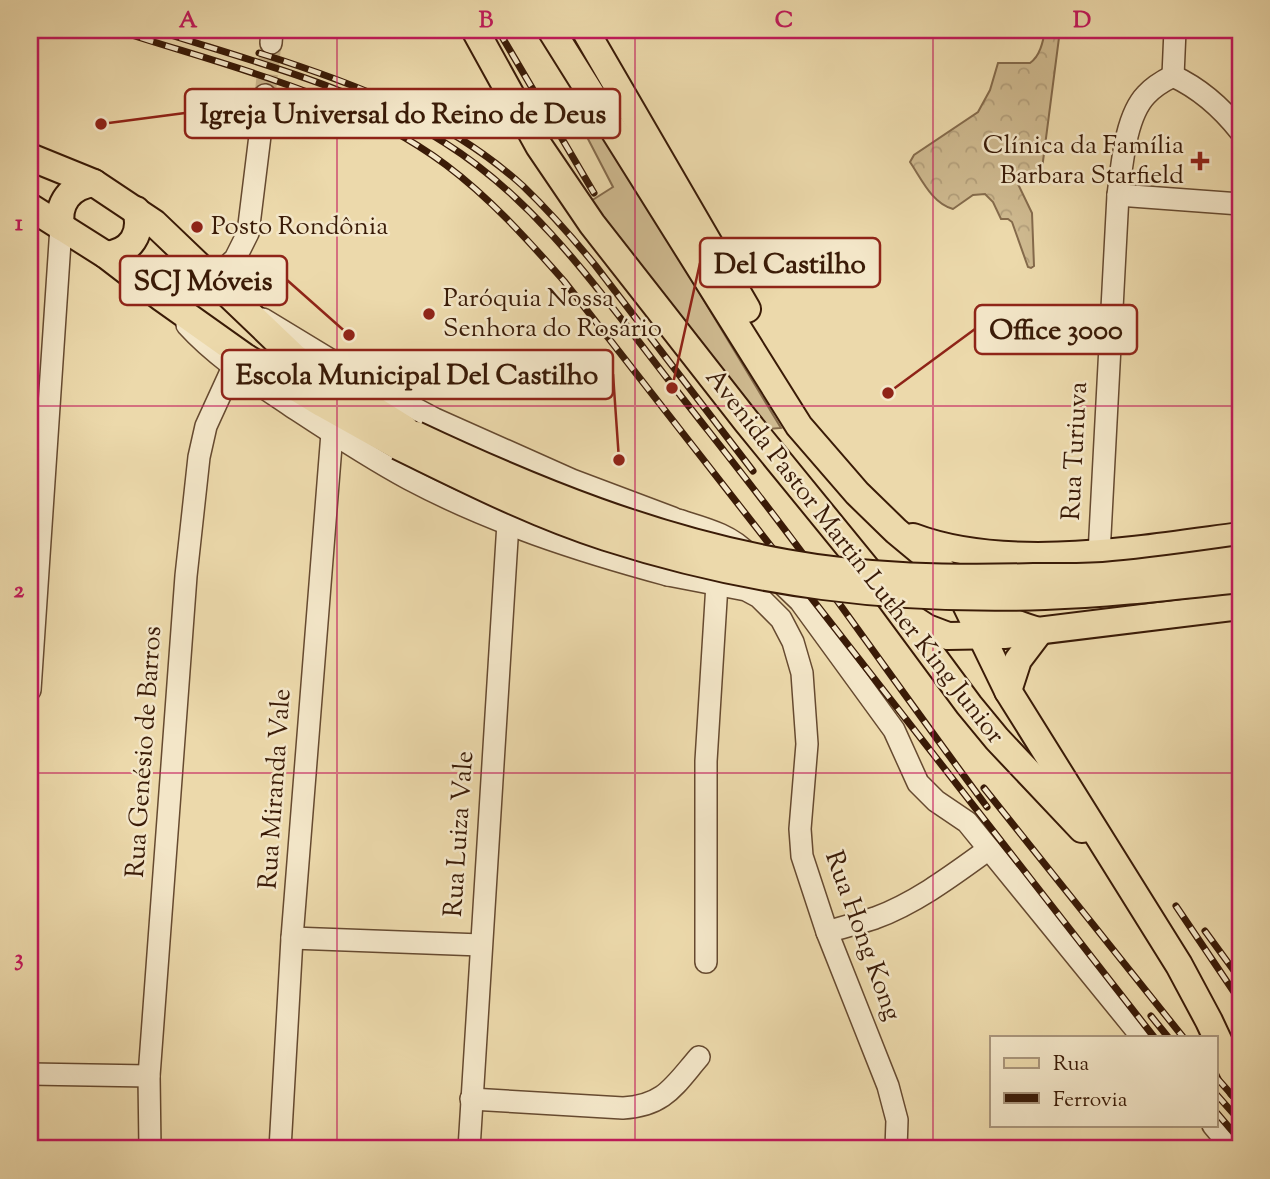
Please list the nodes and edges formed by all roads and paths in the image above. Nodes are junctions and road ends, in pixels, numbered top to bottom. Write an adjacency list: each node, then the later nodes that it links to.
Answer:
1 (475, 30): 36 (main road, Avenida Pastor Martin Luther King Junior)
2 (551, 30): 20 (main road, Avenida Pastor Martin Luther King Junior)
3 (585, 30): 20 (main road, Avenida Pastor Martin Luther King Junior)
4 (1175, 30): 5 (street)
5 (1173, 76): 7 (street); 10 (street, Rua Turiuva)
6 (265, 95): 16 (street)
7 (1240, 131)
8 (30, 157): 9 (main road)
9 (94, 183): 13 (main road); 14 (main road)
10 (1118, 195): 11 (street); 28 (street, Rua Turiuva)
11 (1240, 204)
12 (30, 207): 14 (main road)
13 (136, 210): 15 (main road); 16 (main road)
14 (61, 227): 15 (main road); 41 (street)
15 (106, 255): 17 (main road)
16 (211, 275): 18 (main road)
17 (162, 298): 19 (street); 22 (main road)
18 (240, 306): 22 (main road); 23 (street)
19 (233, 367): 21 (street); 55 (street, Rua Genésio de Barros)
20 (799, 426): 25 (main road, Avenida Pastor Martin Luther King Junior)
21 (332, 433): 24 (street); 47 (street, Rua Miranda Vale)
22 (401, 437): 30 (main road, bridge); 32 (main road, bridge)
23 (673, 519): 27 (street); 31 (street)
24 (508, 523): 31 (street); 48 (street, Rua Luiza Vale)
25 (896, 531): 29 (main road); 34 (main road, Avenida Pastor Martin Luther King Junior); 36 (main road)
26 (1240, 536): 28 (main road)
27 (747, 552): 35 (street); 44 (street)
28 (1098, 554): 29 (main road)
29 (1006, 555): 34 (main road); 38 (main road)
30 (1240, 559)
31 (668, 575): 33 (street)
32 (1240, 579)
33 (717, 584): 35 (street); 49 (street)
34 (957, 586): 39 (main road); 40 (main road, Avenida Pastor Martin Luther King Junior)
35 (746, 590): 46 (street, Rua Hong Kong)
36 (892, 600): 39 (main road); 43 (main road, Avenida Pastor Martin Luther King Junior)
37 (1240, 606): 38 (main road)
38 (1040, 631): 40 (main road); 42 (main road)
39 (948, 636): 40 (main road); 43 (main road)
40 (982, 636): 42 (main road, Avenida Pastor Martin Luther King Junior)
41 (30, 690)
42 (1008, 691): 45 (main road, Avenida Pastor Martin Luther King Junior)
43 (969, 705): 45 (main road, Avenida Pastor Martin Luther King Junior)
44 (989, 849): 46 (street); 50 (street)
45 (1113, 859): 51 (main road, Avenida Pastor Martin Luther King Junior)
46 (827, 932): 62 (street, Rua Hong Kong)
47 (292, 938): 48 (street); 60 (street, Rua Miranda Vale)
48 (481, 945): 57 (street, Rua Luiza Vale)
49 (706, 962)
50 (1141, 1036)
51 (1215, 1036)
52 (1218, 1041): 56 (main road, Avenida Pastor Martin Luther King Junior)
53 (699, 1058): 57 (street)
54 (30, 1074): 55 (street)
55 (149, 1076): 59 (street, Rua Genésio de Barros)
56 (1240, 1087)
57 (471, 1099): 61 (street, Rua Luiza Vale)
58 (1214, 1126): 63 (street)
59 (150, 1149)
60 (281, 1149)
61 (469, 1149)
62 (896, 1149)
63 (1233, 1149)

